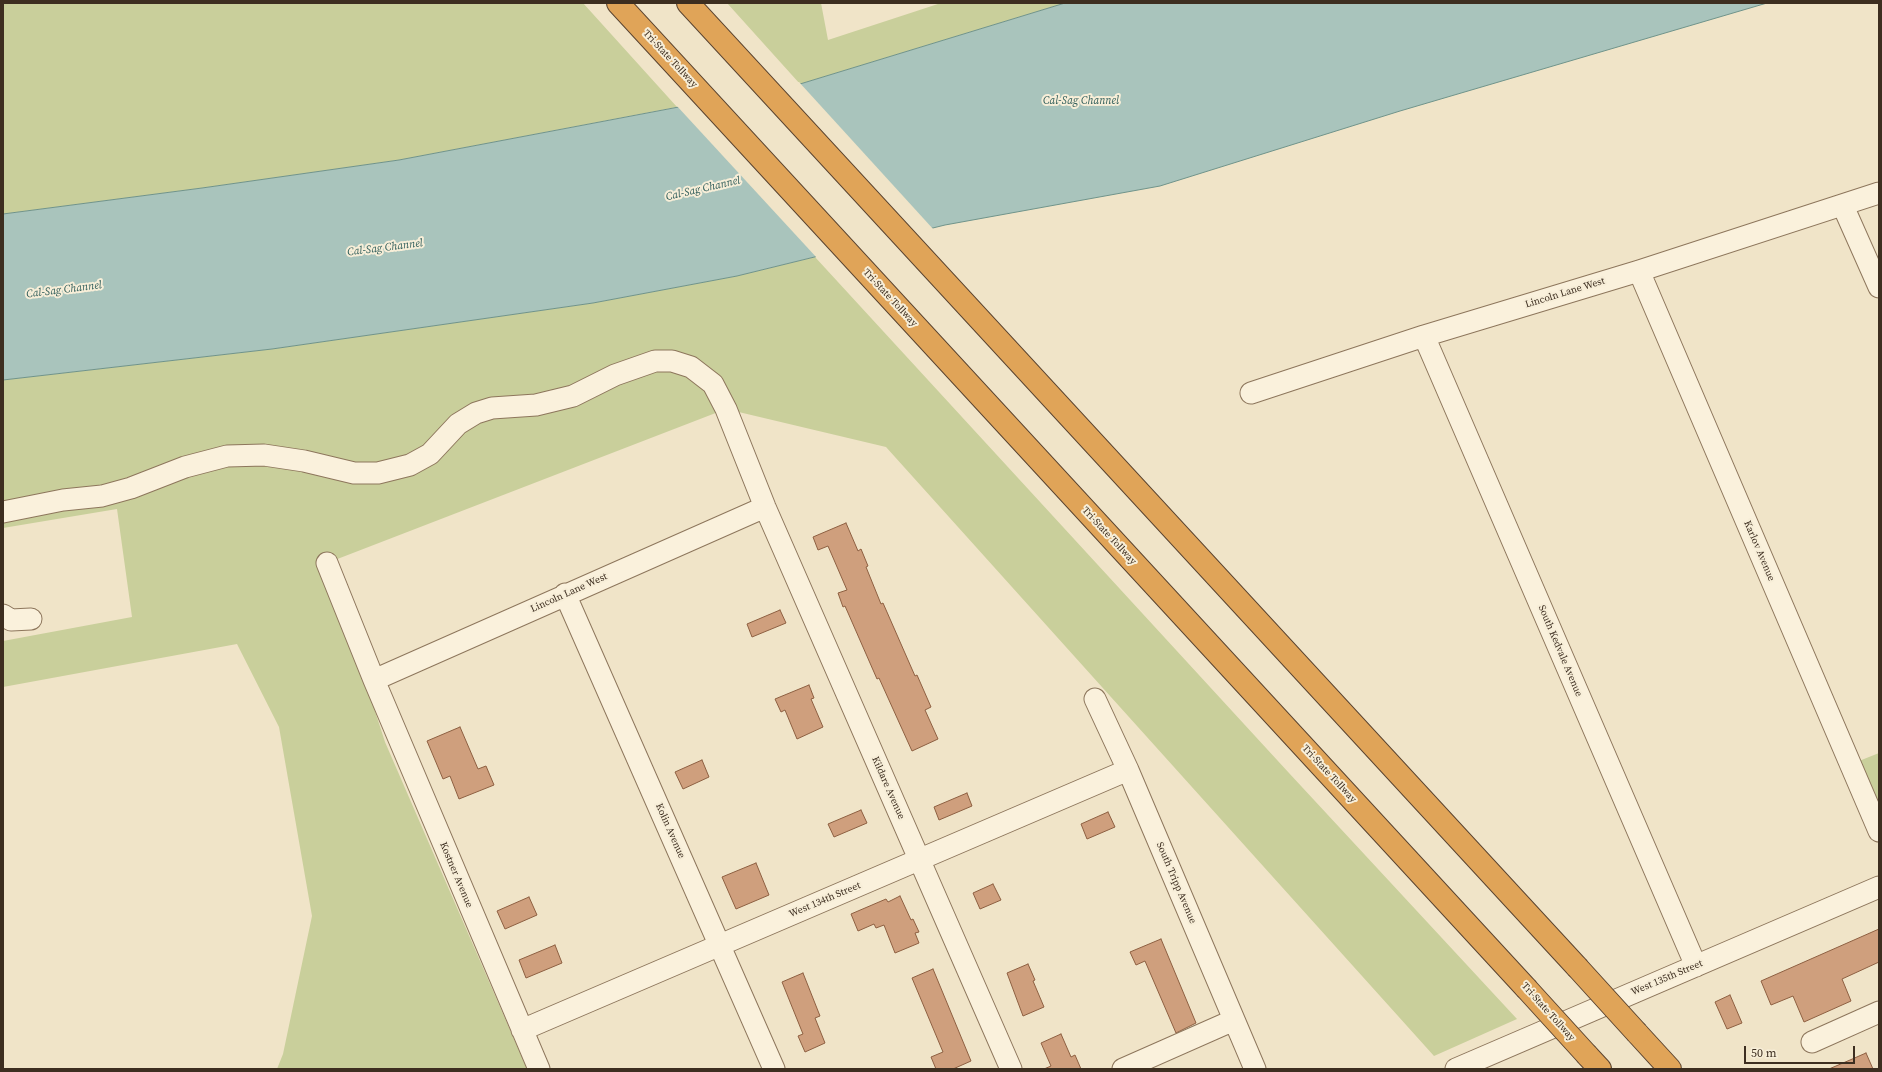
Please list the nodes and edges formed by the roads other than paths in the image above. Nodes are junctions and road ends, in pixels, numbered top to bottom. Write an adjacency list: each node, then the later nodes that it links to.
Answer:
1 (688, 3): 34 (highway, bridge)
2 (622, 7): 27 (highway, Tri-State Tollway, bridge)
3 (1879, 193): 4 (street, Lincoln Lane West)
4 (1843, 206): 5 (street, Lincoln Lane West); 6 (street)
5 (1639, 271): 7 (street, Lincoln Lane West); 18 (street, Karlov Avenue)
6 (1879, 287)
7 (1424, 336): 8 (street, Lincoln Lane West); 22 (street, South Kedvale Avenue)
8 (1251, 393)
9 (765, 508): 10 (street, Kildare Avenue); 12 (street, Lincoln Lane West); 19 (street, Kildare Avenue)
10 (3, 512)
11 (327, 563): 15 (street, Kostner Avenue)
12 (565, 594): 15 (street, Lincoln Lane West); 21 (street, Kolin Avenue)
13 (3, 616): 14 (street)
14 (31, 619)
15 (374, 680): 25 (street, Kostner Avenue)
16 (1095, 699): 17 (street, South Tripp Avenue)
17 (1128, 770): 19 (street, West 134th Street); 24 (street, South Tripp Avenue)
18 (1879, 831)
19 (919, 859): 21 (street, West 134th Street); 31 (street, Kildare Avenue)
20 (1879, 887): 22 (street, West 135th Street)
21 (720, 944): 25 (street, West 134th Street); 30 (street, Kolin Avenue)
22 (1696, 966): 28 (street, West 135th Street)
23 (1879, 1012): 26 (street)
24 (1234, 1020): 32 (street); 33 (street, South Tripp Avenue)
25 (522, 1030): 29 (street, Kostner Avenue)
26 (1812, 1042)
27 (1594, 1062)
28 (1462, 1068)
29 (538, 1069)
30 (774, 1069)
31 (1011, 1069)
32 (1123, 1069)
33 (1255, 1069)
34 (1670, 1069)

